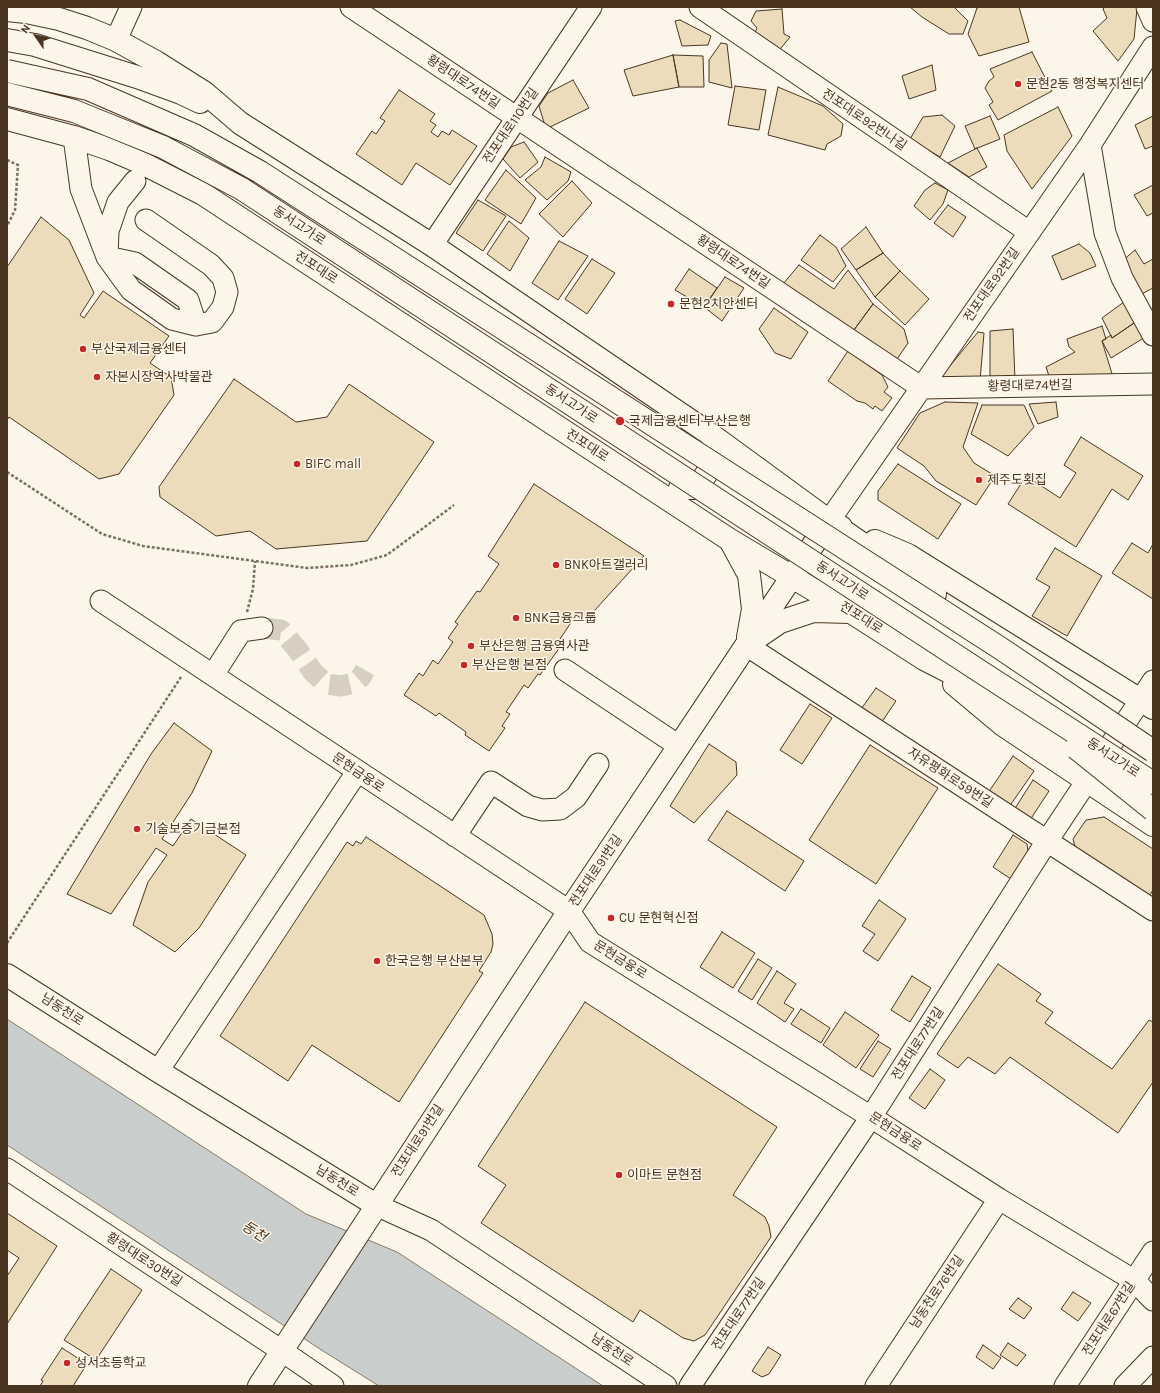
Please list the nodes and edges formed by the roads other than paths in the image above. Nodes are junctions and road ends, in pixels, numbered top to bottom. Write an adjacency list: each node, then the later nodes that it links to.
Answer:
1 (131, 7): 9 (street)
2 (351, 7): 13 (street, 황령대로74번길)
3 (591, 7): 13 (street, 전포대로110번길)
4 (700, 7): 20 (street, 전포대로92번나길)
5 (1147, 7): 7 (street)
6 (7, 10): 9 (main road)
7 (1153, 21)
8 (7, 40): 15 (main road)
9 (116, 40): 15 (main road)
10 (1153, 47): 17 (street, 전포대로92번길)
11 (7, 72): 35 (main road, 동서고가로, bridge)
12 (7, 94): 37 (main road, 동서고가로, bridge)
13 (517, 118): 21 (street, 전포대로110번길); 25 (street, 황령대로74번길)
14 (7, 119): 16 (main road, 전포대로)
15 (240, 122): 21 (main road)
16 (74, 137): 22 (street); 27 (main road, 전포대로)
17 (1090, 144): 20 (street, 전포대로92번길); 23 (street)
18 (135, 181): 22 (street)
19 (146, 220): 22 (street)
20 (1029, 232): 25 (street, 전포대로92번길)
21 (432, 246): 26 (main road)
22 (108, 257)
23 (1153, 335)
24 (1153, 384): 25 (street, 황령대로74번길)
25 (922, 388): 28 (street, 전포대로92번길)
26 (710, 434): 27 (main road); 28 (main road)
27 (652, 489): 29 (main road, 전포대로)
28 (829, 521): 30 (main road, 전포대로91번길); 40 (main road); 41 (main road)
29 (730, 540): 30 (main road, 전포대로); 34 (main road)
30 (792, 576): 32 (main road, 전포대로); 34 (main road, 전포대로91번길)
31 (101, 601): 38 (street, 문현금융로)
32 (851, 612): 34 (main road); 48 (main road, 전포대로)
33 (262, 628): 38 (street)
34 (746, 645): 44 (main road, 전포대로91번길); 54 (street, 자유평화로59번길)
35 (1000, 648): 42 (main road, bridge); 45 (main road, 동서고가로, bridge)
36 (565, 670): 44 (street)
37 (981, 672): 49 (main road, 동서고가로, bridge); 51 (main road, bridge)
38 (213, 675): 47 (street, 문현금융로)
39 (1153, 681): 40 (street, 전포대로77번길)
40 (1147, 704): 41 (street, 전포대로77번길)
41 (1124, 724): 43 (main road); 48 (street, 전포대로77번길)
42 (1153, 734)
43 (1153, 742)
44 (679, 746): 56 (main road, 전포대로91번길)
45 (1153, 751)
46 (598, 764): 53 (street)
47 (357, 772): 53 (street, 문현금융로); 58 (street)
48 (1092, 773): 50 (main road, 전포대로); 52 (main road); 54 (street, 전포대로77번길)
49 (1153, 783)
50 (1153, 802)
51 (1153, 810)
52 (1153, 825)
53 (455, 836): 56 (street, 문현금융로)
54 (1047, 841): 55 (street, 자유평화로59번길); 59 (street, 전포대로77번길)
55 (1153, 910)
56 (569, 912): 59 (street, 문현금융로); 62 (main road, 전포대로91번길)
57 (7, 975): 58 (main road, 남동천로)
58 (158, 1071): 62 (main road, 남동천로)
59 (871, 1117): 61 (street, 문현금융로); 71 (street, 전포대로77번길)
60 (7, 1170): 66 (street, 황령대로30번길)
61 (999, 1199): 64 (street, 문현금융로); 72 (street, 남동천로76번길)
62 (371, 1213): 66 (main road, 전포대로91번길); 70 (street, 남동천로)
63 (1153, 1252): 64 (street, 전포대로67번길)
64 (1135, 1281): 65 (street, 문현금융로); 73 (street, 전포대로67번길)
65 (1153, 1300)
66 (282, 1350): 68 (main road, 전포대로91번길); 69 (street, 황령대로30번길)
67 (1153, 1357): 74 (street)
68 (259, 1386)
69 (333, 1386)
70 (666, 1386)
71 (690, 1386)
72 (876, 1386)
73 (1065, 1386)
74 (1125, 1386)

